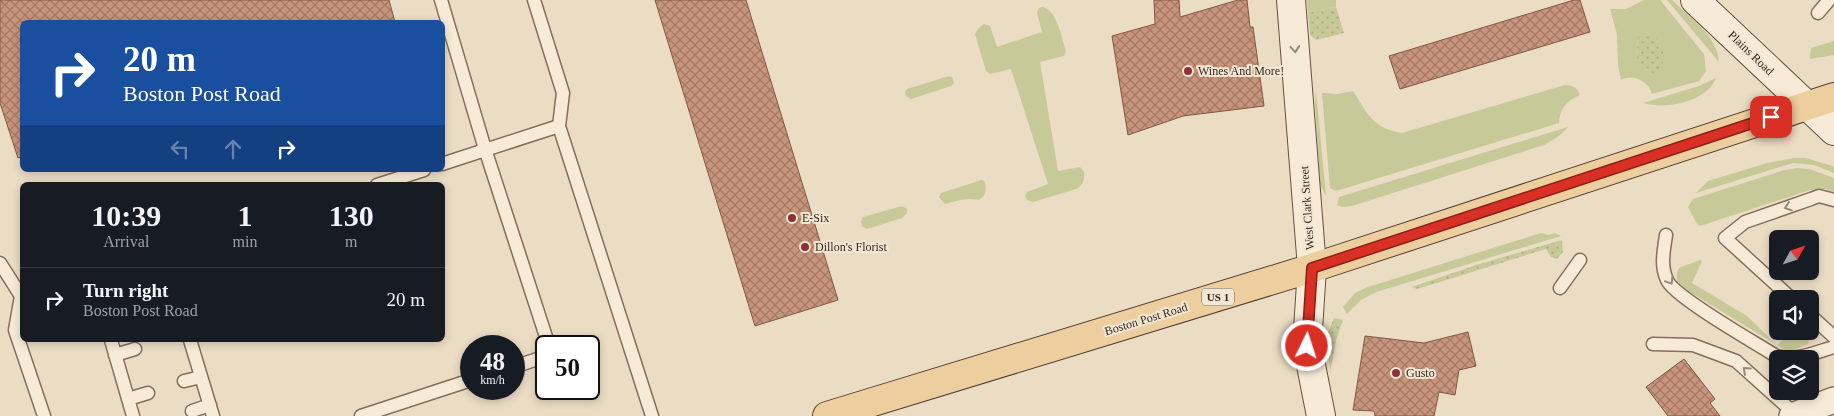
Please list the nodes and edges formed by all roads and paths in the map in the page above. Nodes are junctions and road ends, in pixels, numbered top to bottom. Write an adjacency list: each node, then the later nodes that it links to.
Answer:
1 (441, 0): 11 (lane)
2 (534, 0): 9 (lane)
3 (1291, 0): 19 (main road, West Clark Street, one-way to 19)
4 (1695, 0): 8 (main road, Plains Road)
5 (1828, 0): 6 (lane)
6 (1818, 13)
7 (1834, 97): 8 (main road, Boston Post Road / US 1)
8 (1806, 106): 10 (main road, Plains Road); 19 (main road, Boston Post Road / US 1)
9 (559, 126): 11 (lane); 45 (lane)
10 (1834, 131)
11 (484, 149): 12 (lane); 25 (lane)
12 (445, 163)
13 (418, 172): 14 (lane)
14 (386, 182)
15 (1834, 200): 21 (lane, one-way to 21)
16 (1666, 235): 30 (lane, one-way to 30)
17 (1580, 260): 20 (lane)
18 (0, 264): 22 (lane)
19 (1312, 268): 46 (main road, Boston Post Road / US 1); 47 (main road, West Clark Street)
20 (1560, 288)
21 (1782, 290)
22 (20, 293)
23 (20, 306): 42 (lane)
24 (1819, 323): 26 (lane)
25 (545, 335)
26 (1834, 337)
27 (112, 342): 32 (lane)
28 (191, 342): 33 (lane)
29 (1653, 344): 41 (lane, one-way to 29)
30 (1834, 347)
31 (136, 349): 32 (lane)
32 (115, 355): 37 (lane)
33 (201, 377): 34 (lane); 39 (lane)
34 (184, 381)
35 (460, 384): 44 (lane)
36 (148, 393): 37 (lane)
37 (128, 399): 43 (lane)
38 (1834, 400): 41 (street)
39 (212, 410): 40 (lane)
40 (192, 411)
41 (1793, 415)
42 (44, 416)
43 (133, 416)
44 (362, 416)
45 (652, 416)
46 (827, 416)
47 (1321, 416)

